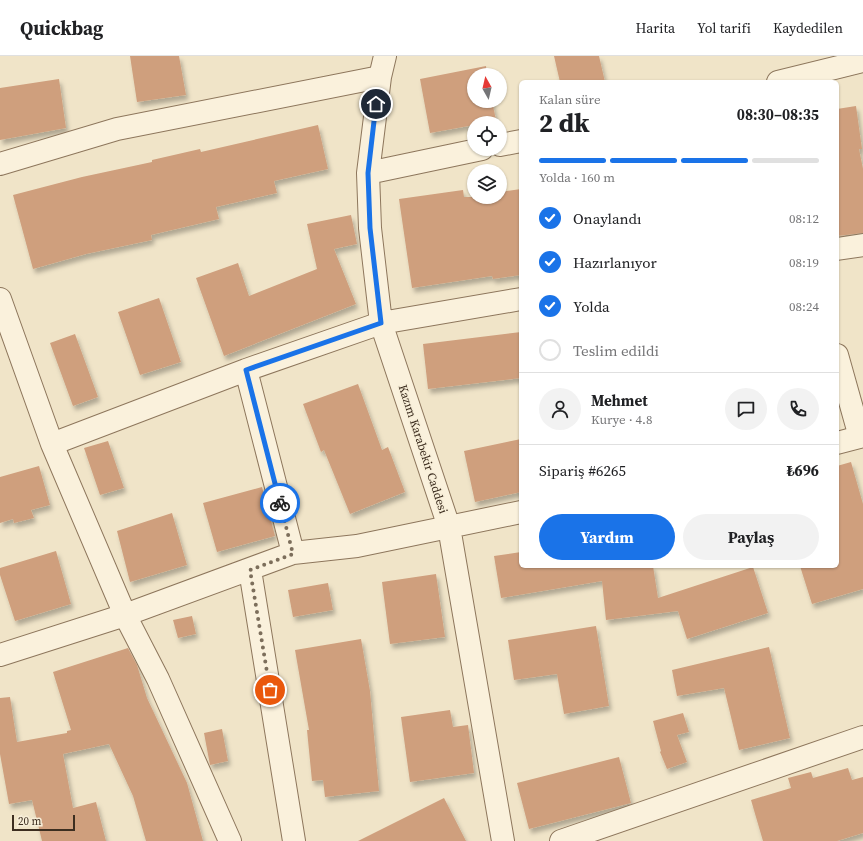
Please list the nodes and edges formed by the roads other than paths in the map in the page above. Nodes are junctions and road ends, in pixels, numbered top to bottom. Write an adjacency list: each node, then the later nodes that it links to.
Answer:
1 (385, 56): 3 (street, Kazım Karabekir Caddesi)
2 (863, 61): 4 (street)
3 (380, 77): 8 (street); 9 (street, Kazım Karabekir Caddesi)
4 (786, 80)
5 (519, 141): 6 (street)
6 (507, 144)
7 (467, 152): 9 (street)
8 (0, 164)
9 (368, 173): 14 (street, Kazım Karabekir Caddesi)
10 (863, 245): 11 (street)
11 (839, 249)
12 (0, 299): 19 (street)
13 (519, 299): 14 (street)
14 (381, 323): 16 (street); 21 (street, Kazım Karabekir Caddesi)
15 (839, 362): 17 (street)
16 (246, 370): 19 (street); 22 (street)
17 (861, 437): 18 (street)
18 (839, 442)
19 (52, 444): 24 (street)
20 (519, 512): 21 (street)
21 (449, 527): 22 (street); 29 (street, Kazım Karabekir Caddesi)
22 (293, 554): 23 (street)
23 (250, 570): 24 (street); 28 (street)
24 (125, 615): 25 (street); 27 (street)
25 (0, 655)
26 (863, 737): 30 (street)
27 (230, 841)
28 (294, 841)
29 (503, 841)
30 (561, 841)

